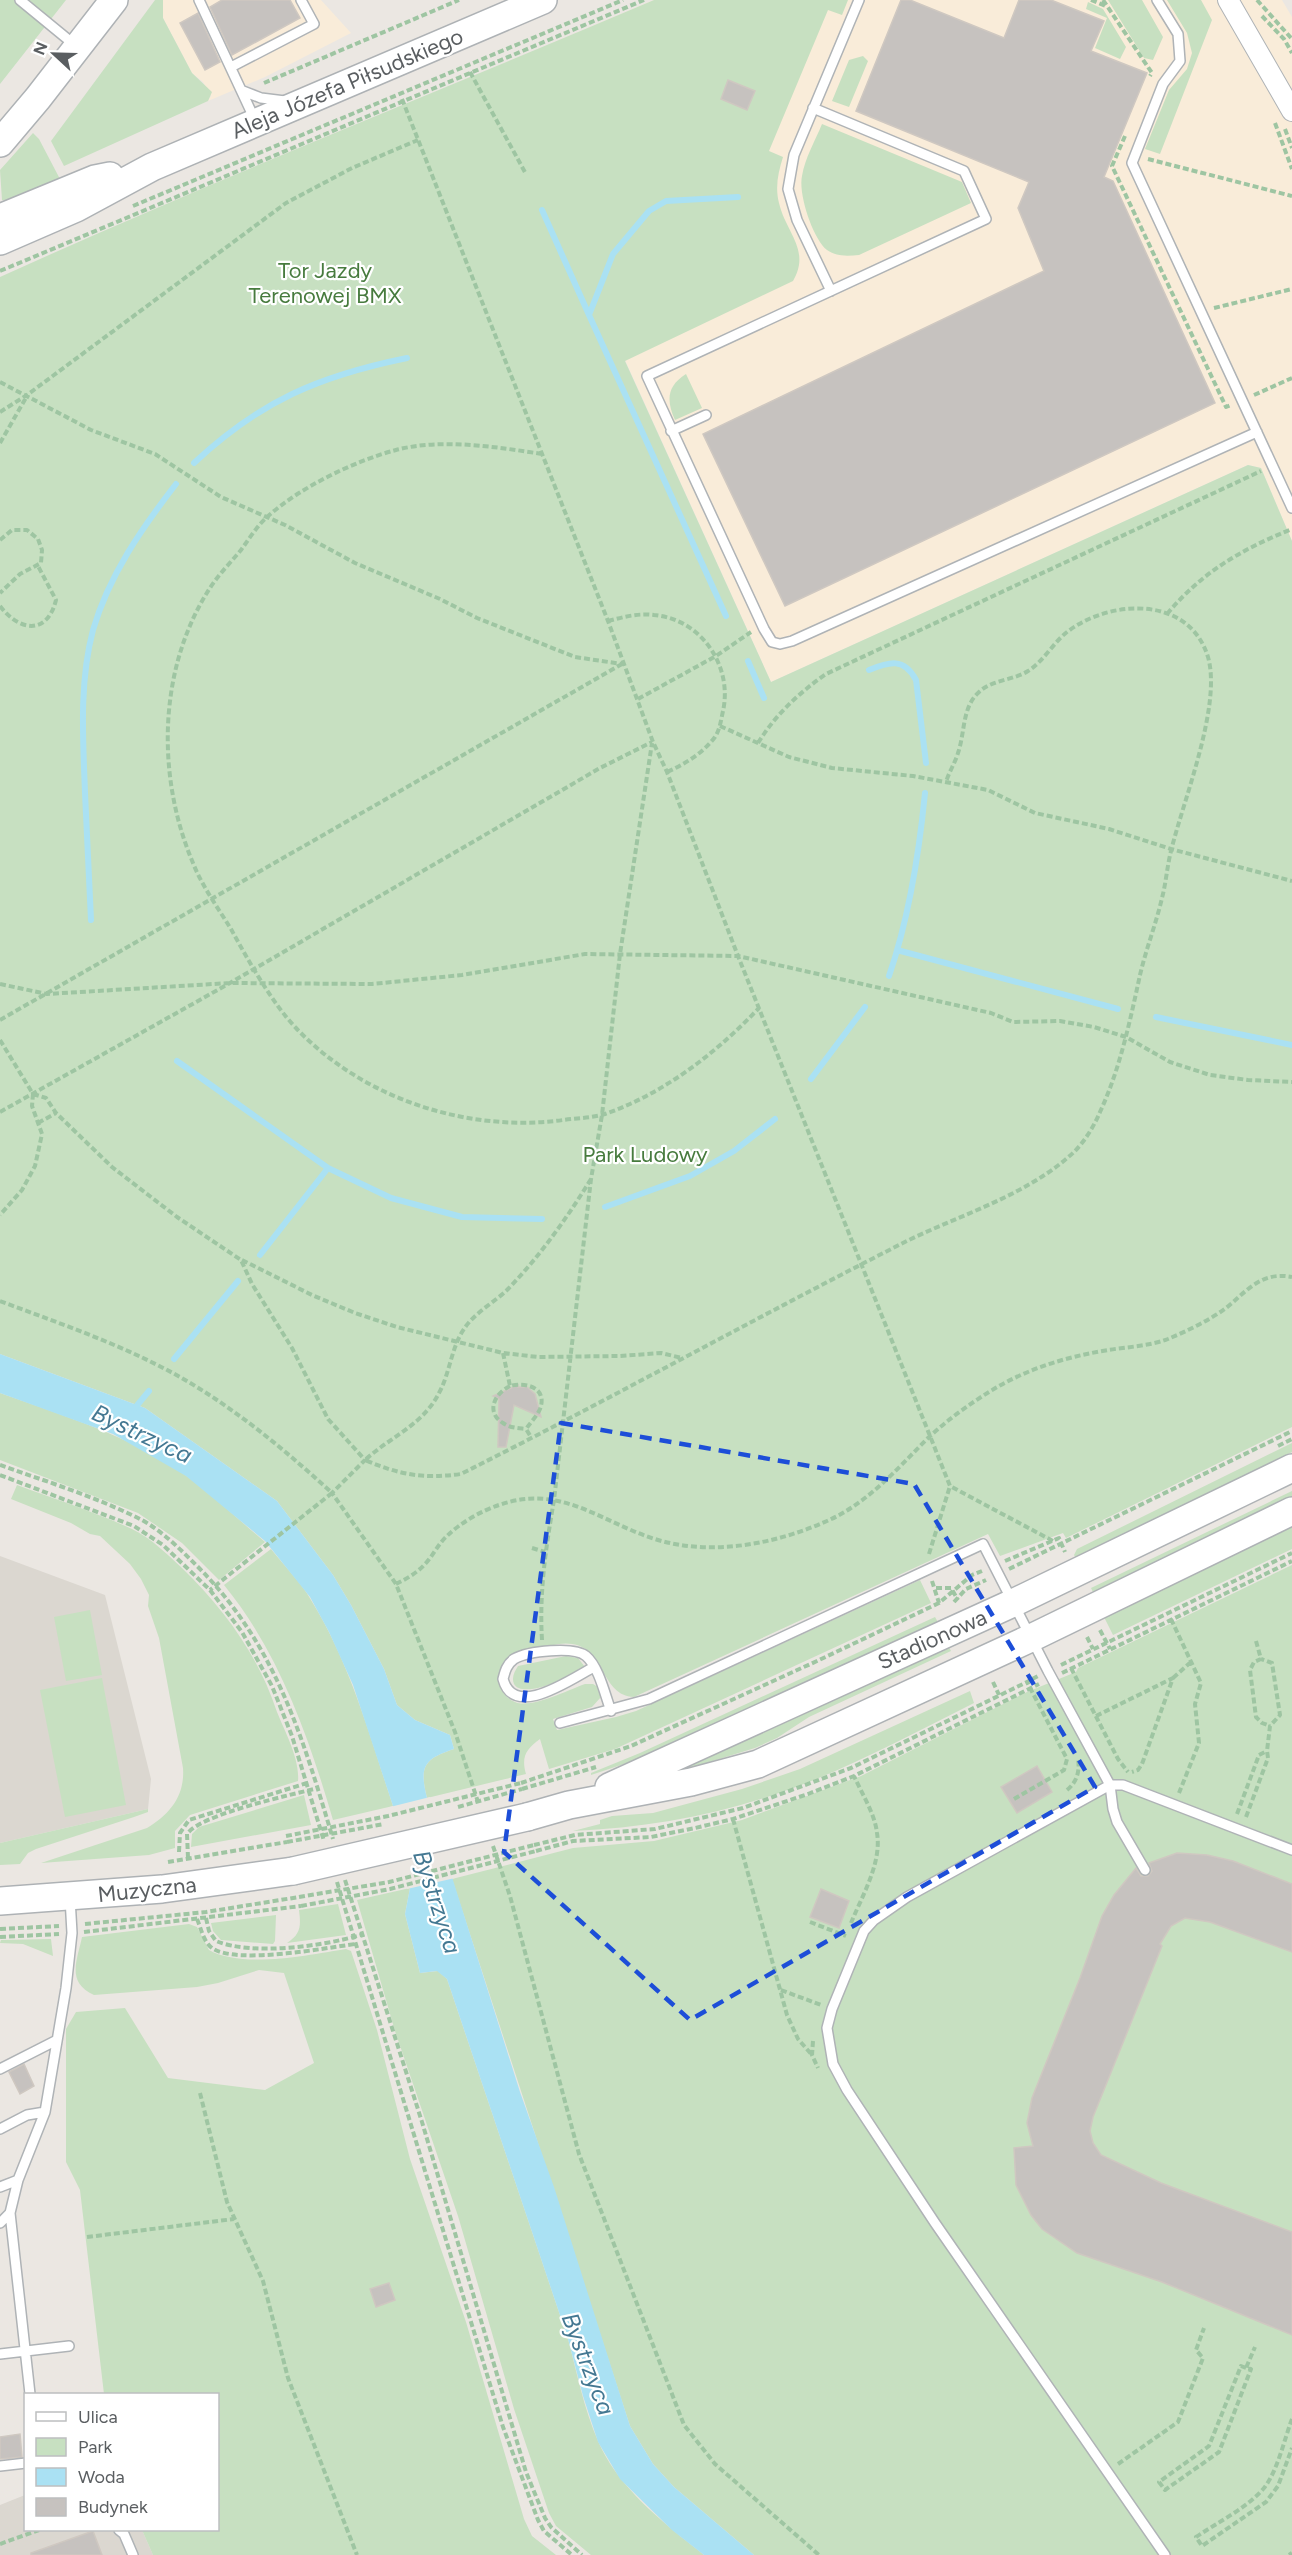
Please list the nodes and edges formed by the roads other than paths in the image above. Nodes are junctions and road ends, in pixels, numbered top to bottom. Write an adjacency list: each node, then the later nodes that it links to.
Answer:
1 (20, 0): 9 (lane)
2 (114, 0): 9 (street)
3 (199, 0): 10 (lane)
4 (301, 0): 10 (lane)
5 (543, 0): 12 (street, Aleja Józefa Piłsudskiego)
6 (859, 0): 13 (lane)
7 (1157, 0): 23 (lane)
8 (1228, 0): 14 (street)
9 (78, 48): 16 (street)
10 (231, 67): 11 (lane)
11 (243, 91): 12 (lane); 15 (lane)
12 (299, 103): 15 (street, Aleja Józefa Piłsudskiego)
13 (813, 108): 20 (lane); 20 (lane)
14 (1292, 111)
15 (256, 122): 17 (street, Aleja Józefa Piłsudskiego)
16 (0, 143)
17 (152, 167): 18 (street, Aleja Józefa Piłsudskiego); 19 (street, Aleja Józefa Piłsudskiego)
18 (5, 212)
19 (0, 241)
20 (831, 291): 22 (lane)
21 (706, 415): 22 (lane)
22 (671, 431): 23 (lane)
23 (1257, 432): 24 (lane)
24 (1292, 508)
25 (1292, 1468): 27 (street, Stadionowa)
26 (1292, 1510): 28 (street, Stadionowa)
27 (1013, 1603): 28 (lane); 30 (lane); 33 (street, Stadionowa)
28 (1031, 1638): 32 (lane); 33 (street, Stadionowa)
29 (594, 1667): 29 (lane); 30 (lane)
30 (611, 1711): 31 (lane)
31 (560, 1722)
32 (1110, 1785): 35 (lane); 36 (lane); 55 (lane)
33 (569, 1805): 34 (street, Stadionowa)
34 (527, 1817): 37 (street, Muzyczna, bridge)
35 (1292, 1850)
36 (1145, 1870)
37 (70, 1896): 38 (street, Muzyczna); 39 (lane)
38 (0, 1901)
39 (57, 2040): 40 (lane); 41 (lane)
40 (0, 2069)
41 (45, 2112): 42 (lane); 43 (lane)
42 (0, 2129)
43 (18, 2180): 44 (lane); 45 (lane)
44 (0, 2187)
45 (10, 2213): 46 (lane); 48 (lane)
46 (0, 2223)
47 (69, 2346): 48 (lane)
48 (26, 2351): 49 (lane); 50 (lane)
49 (0, 2354)
50 (30, 2393)
51 (24, 2463): 52 (lane)
52 (0, 2466)
53 (121, 2531): 54 (lane)
54 (133, 2555)
55 (1165, 2555)

